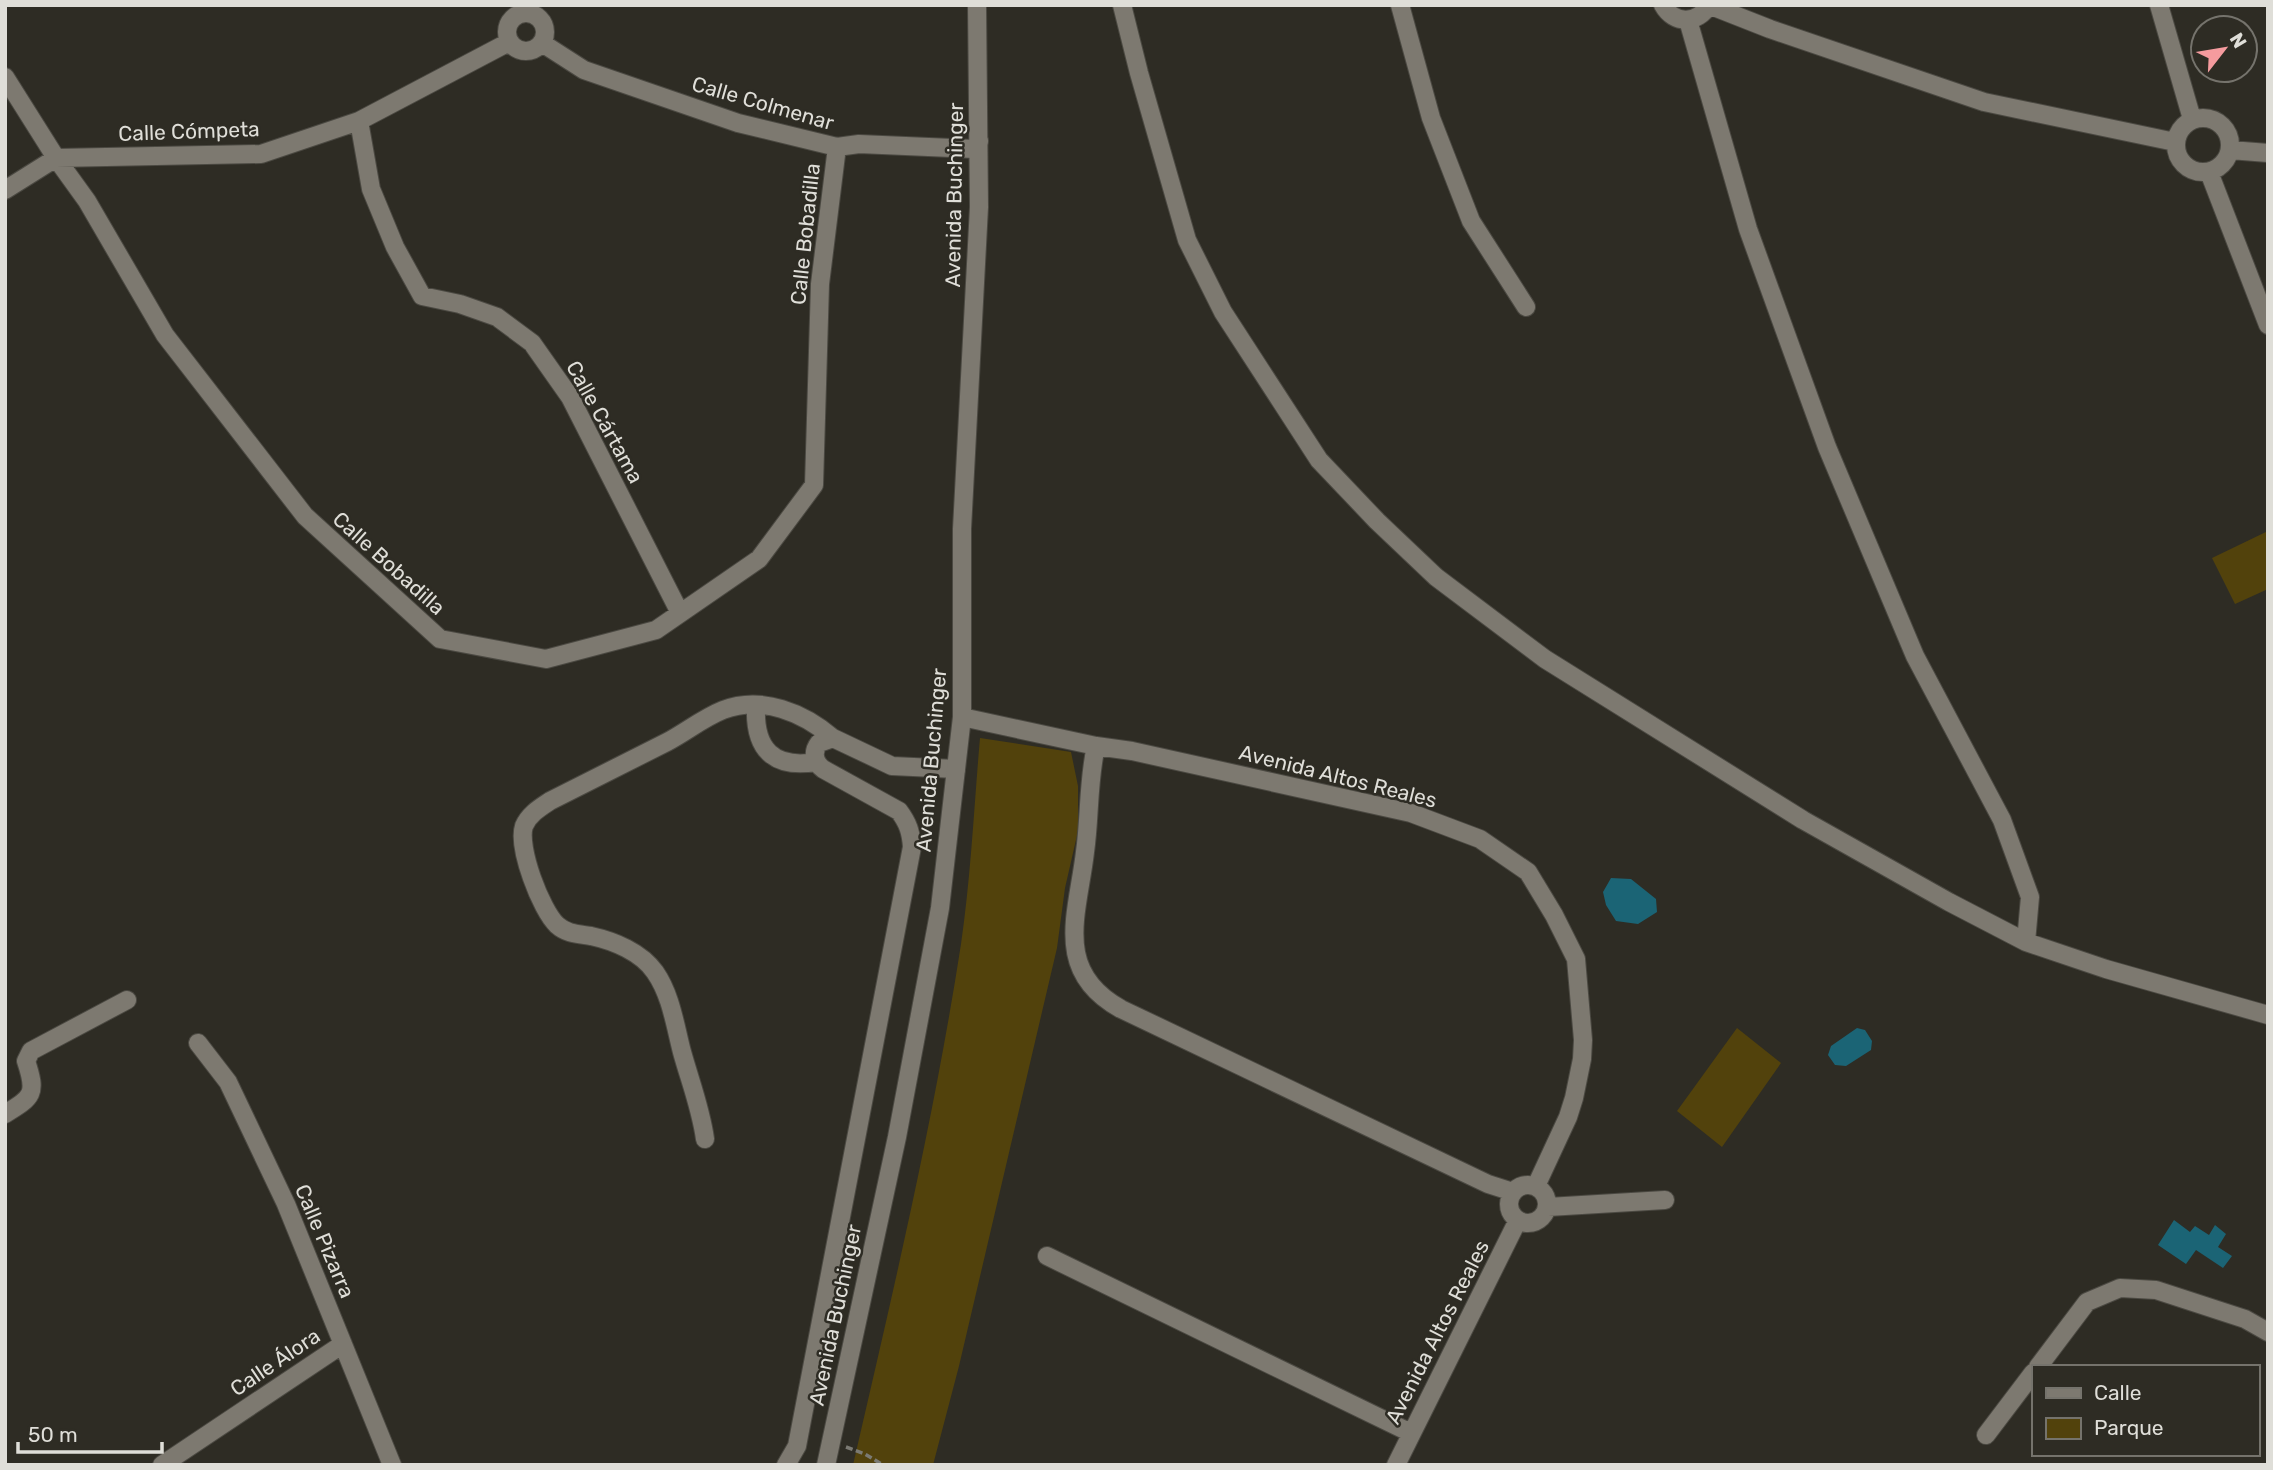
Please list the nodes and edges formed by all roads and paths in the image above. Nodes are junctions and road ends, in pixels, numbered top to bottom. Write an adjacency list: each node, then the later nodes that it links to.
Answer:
1 (978, 5): 13 (street, Avenida Buchinger)
2 (1122, 5): 30 (street)
3 (1400, 5): 21 (street)
4 (1663, 5): 7 (street)
5 (2159, 5): 11 (street)
6 (531, 9): 8 (street); 9 (street)
7 (1688, 20): 14 (street); 30 (street)
8 (509, 42): 9 (street); 12 (street, Calle Cómpeta)
9 (542, 43): 15 (street, Calle Colmenar)
10 (5, 77): 18 (street, Calle Bobadilla)
11 (2192, 119): 14 (street); 16 (street)
12 (359, 121): 18 (street, Calle Cómpeta); 23 (street, Calle Cártama)
13 (979, 141): 15 (street, Calle Colmenar); 25 (street, Avenida Buchinger)
14 (2175, 142): 19 (street)
15 (837, 147): 23 (street, Calle Bobadilla)
16 (2230, 150): 17 (street); 19 (street)
17 (2268, 153)
18 (55, 158): 20 (street); 23 (street, Calle Bobadilla)
19 (2209, 172): 22 (street)
20 (5, 190)
21 (1526, 307)
22 (2268, 325)
23 (680, 613)
24 (755, 706): 26 (street); 28 (street); 35 (street)
25 (962, 717): 27 (street, Avenida Altos Reales); 29 (street, Avenida Buchinger)
26 (833, 738): 28 (street); 29 (street)
27 (1096, 746): 36 (street, Avenida Altos Reales); 37 (street)
28 (816, 762): 51 (street)
29 (956, 769): 48 (street, Avenida Buchinger)
30 (2026, 942): 32 (street)
31 (127, 1000): 34 (street)
32 (2268, 1015)
33 (198, 1043): 43 (street, Calle Pizarra)
34 (5, 1114)
35 (705, 1139)
36 (1536, 1186): 37 (street); 39 (street)
37 (1513, 1192): 40 (street)
38 (1665, 1200): 39 (street)
39 (1548, 1207): 40 (street)
40 (1518, 1220): 46 (street, Avenida Altos Reales)
41 (1047, 1256): 46 (street)
42 (2268, 1332): 44 (street)
43 (343, 1344): 49 (street, Calle Álora); 50 (street, Calle Pizarra)
44 (2040, 1365)
45 (2032, 1374): 47 (street)
46 (1411, 1433): 54 (street, Avenida Altos Reales)
47 (1986, 1434)
48 (831, 1442): 52 (street, Avenida Buchinger); 53 (path)
49 (162, 1465)
50 (392, 1465)
51 (786, 1465)
52 (826, 1465)
53 (883, 1465)
54 (1396, 1465)

